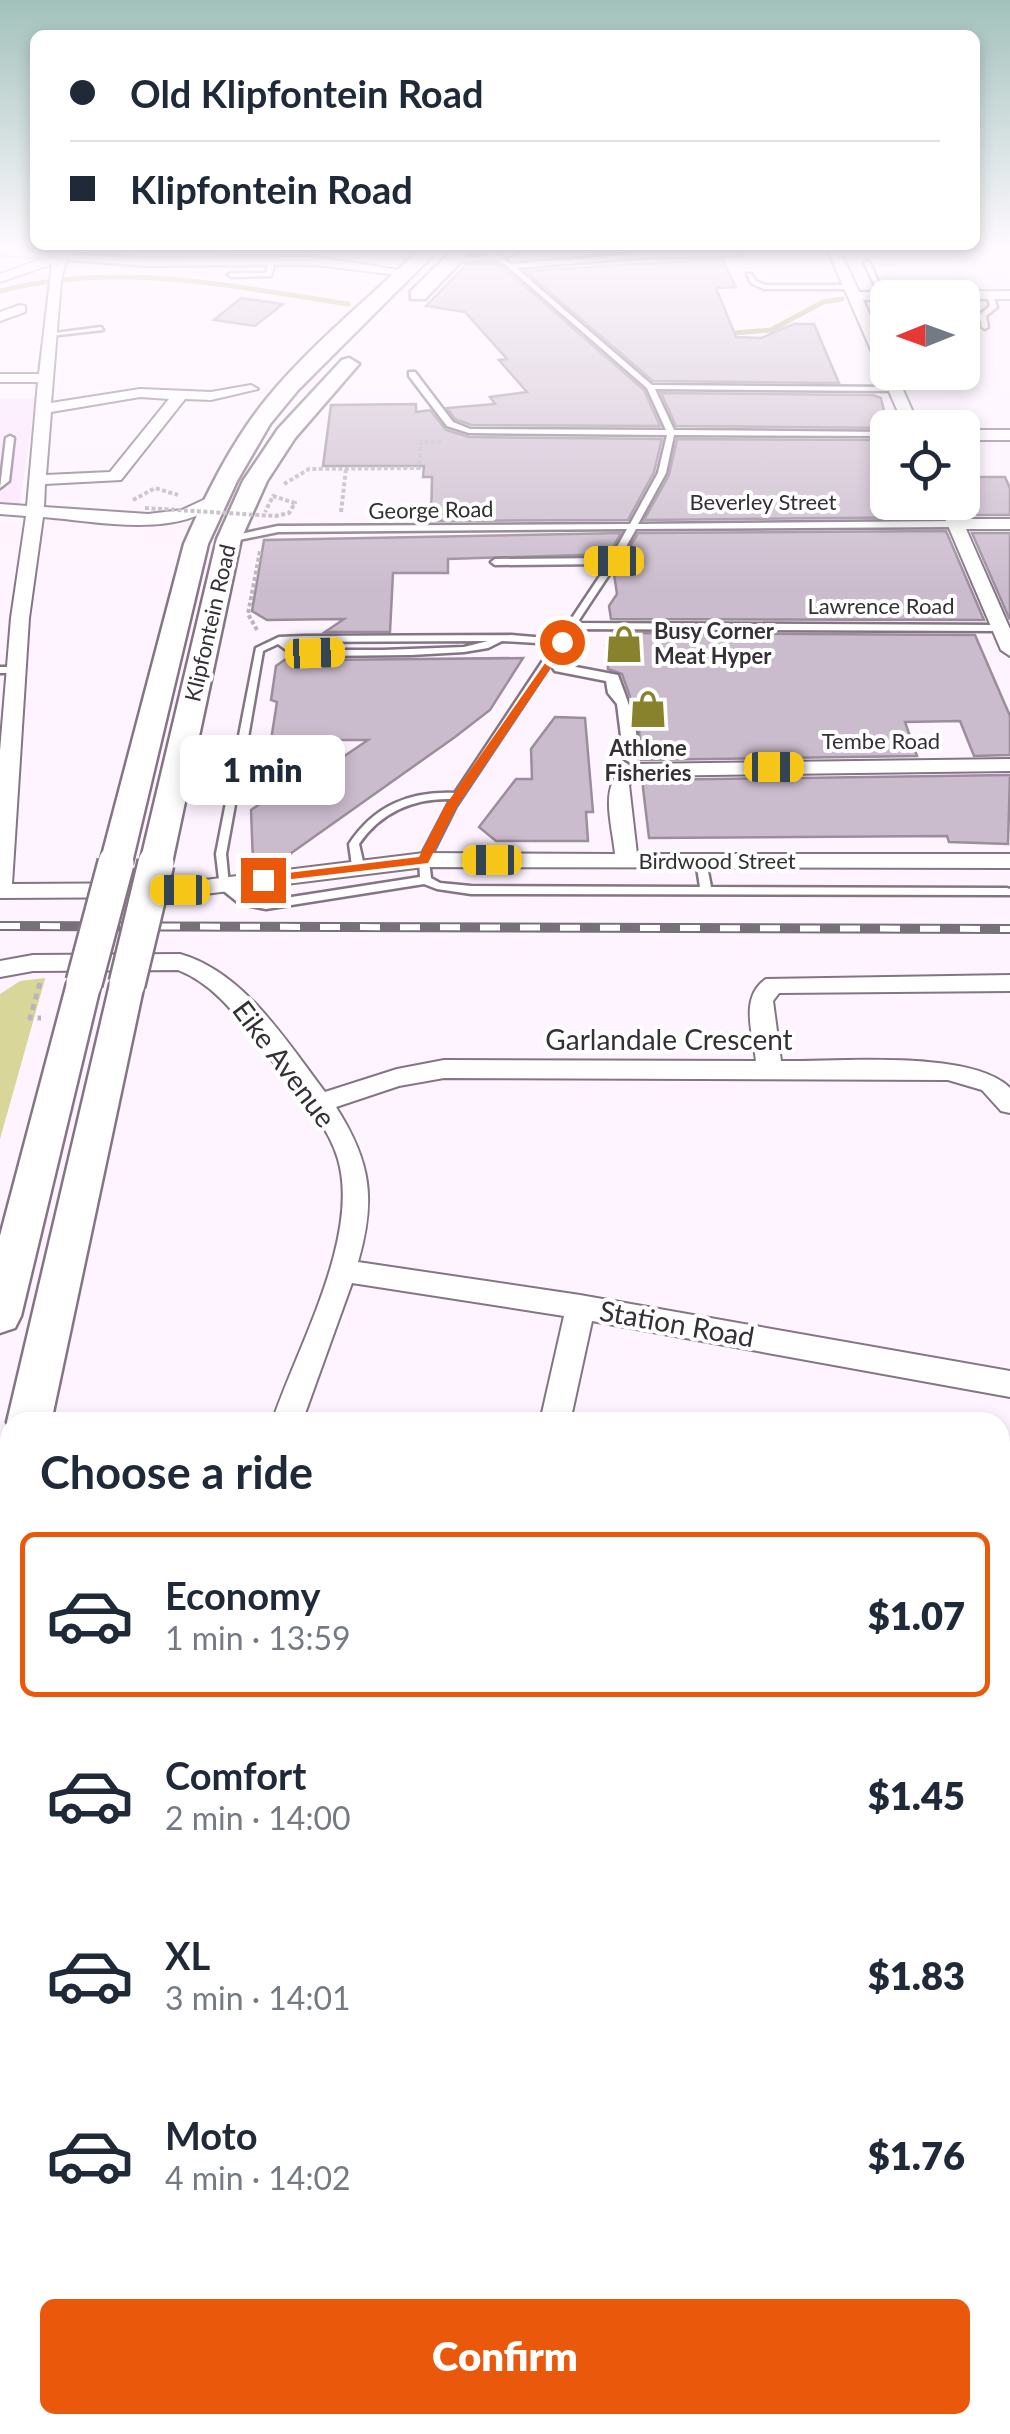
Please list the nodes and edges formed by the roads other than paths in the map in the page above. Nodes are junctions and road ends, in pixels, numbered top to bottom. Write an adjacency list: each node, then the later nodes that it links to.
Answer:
1 (49, 365): 7 (street)
2 (311, 365): 20 (main road, Klipfontein Road)
3 (350, 365): 28 (main road, Klipfontein Road)
4 (624, 365): 8 (lane)
5 (412, 374): 13 (lane)
6 (0, 378): 7 (street)
7 (48, 378): 12 (street)
8 (650, 387): 10 (lane); 13 (lane)
9 (251, 389): 11 (street)
10 (870, 389)
11 (181, 394): 12 (street); 18 (street)
12 (44, 408): 18 (street)
13 (671, 432): 14 (lane); 27 (lane)
14 (870, 434)
15 (980, 435): 16 (street)
16 (1010, 435)
17 (10, 438): 19 (lane)
18 (36, 480): 22 (street)
19 (0, 486)
20 (214, 500): 23 (street); 29 (main road, Klipfontein Road)
21 (0, 509): 22 (street)
22 (35, 511): 23 (street); 32 (street)
23 (147, 514): 29 (street)
24 (953, 520): 25 (street)
25 (955, 524): 26 (street, Beverley Street); 27 (lane, Beverley Street); 34 (street)
26 (1010, 524)
27 (636, 525): 28 (lane, George Road); 30 (lane)
28 (228, 539): 65 (main road, Klipfontein Road, bridge)
29 (196, 544): 63 (main road, Klipfontein Road, bridge)
30 (614, 561): 31 (lane); 33 (lane)
31 (495, 562)
32 (10, 618): 38 (street)
33 (572, 626): 34 (lane, Lawrence Road); 35 (lane)
34 (1005, 628): 36 (street)
35 (562, 642): 40 (lane); 44 (lane)
36 (1010, 650)
37 (560, 668): 42 (street)
38 (8, 670): 41 (street)
39 (324, 757): 40 (lane)
40 (238, 758): 51 (lane)
41 (4, 762): 52 (street)
42 (632, 765): 43 (street, Tembe Road); 45 (street)
43 (1010, 765)
44 (458, 796): 49 (lane); 50 (lane)
45 (627, 860): 46 (street, Birdwood Street); 50 (street, Birdwood Street)
46 (701, 861): 47 (street, Birdwood Street); 53 (lane)
47 (946, 861): 48 (street, Birdwood Street); 54 (lane)
48 (1010, 861)
49 (358, 866): 50 (street); 51 (street)
50 (425, 870): 51 (lane); 53 (lane)
51 (224, 886): 52 (street)
52 (0, 890)
53 (706, 891): 54 (lane)
54 (955, 892): 55 (lane)
55 (1008, 892)
56 (0, 969): 59 (street, Eike Avenue)
57 (1010, 984): 58 (street)
58 (770, 1070): 59 (street, Garlandale Crescent); 60 (street, Garlandale Crescent)
59 (320, 1103): 61 (street, Eike Avenue)
60 (1010, 1104)
61 (344, 1272): 62 (street, Station Road); 66 (street, Eike Avenue)
62 (580, 1307): 64 (street, Station Road); 67 (street)
63 (0, 1316)
64 (1010, 1384)
65 (31, 1412)
66 (291, 1412)
67 (557, 1412)

